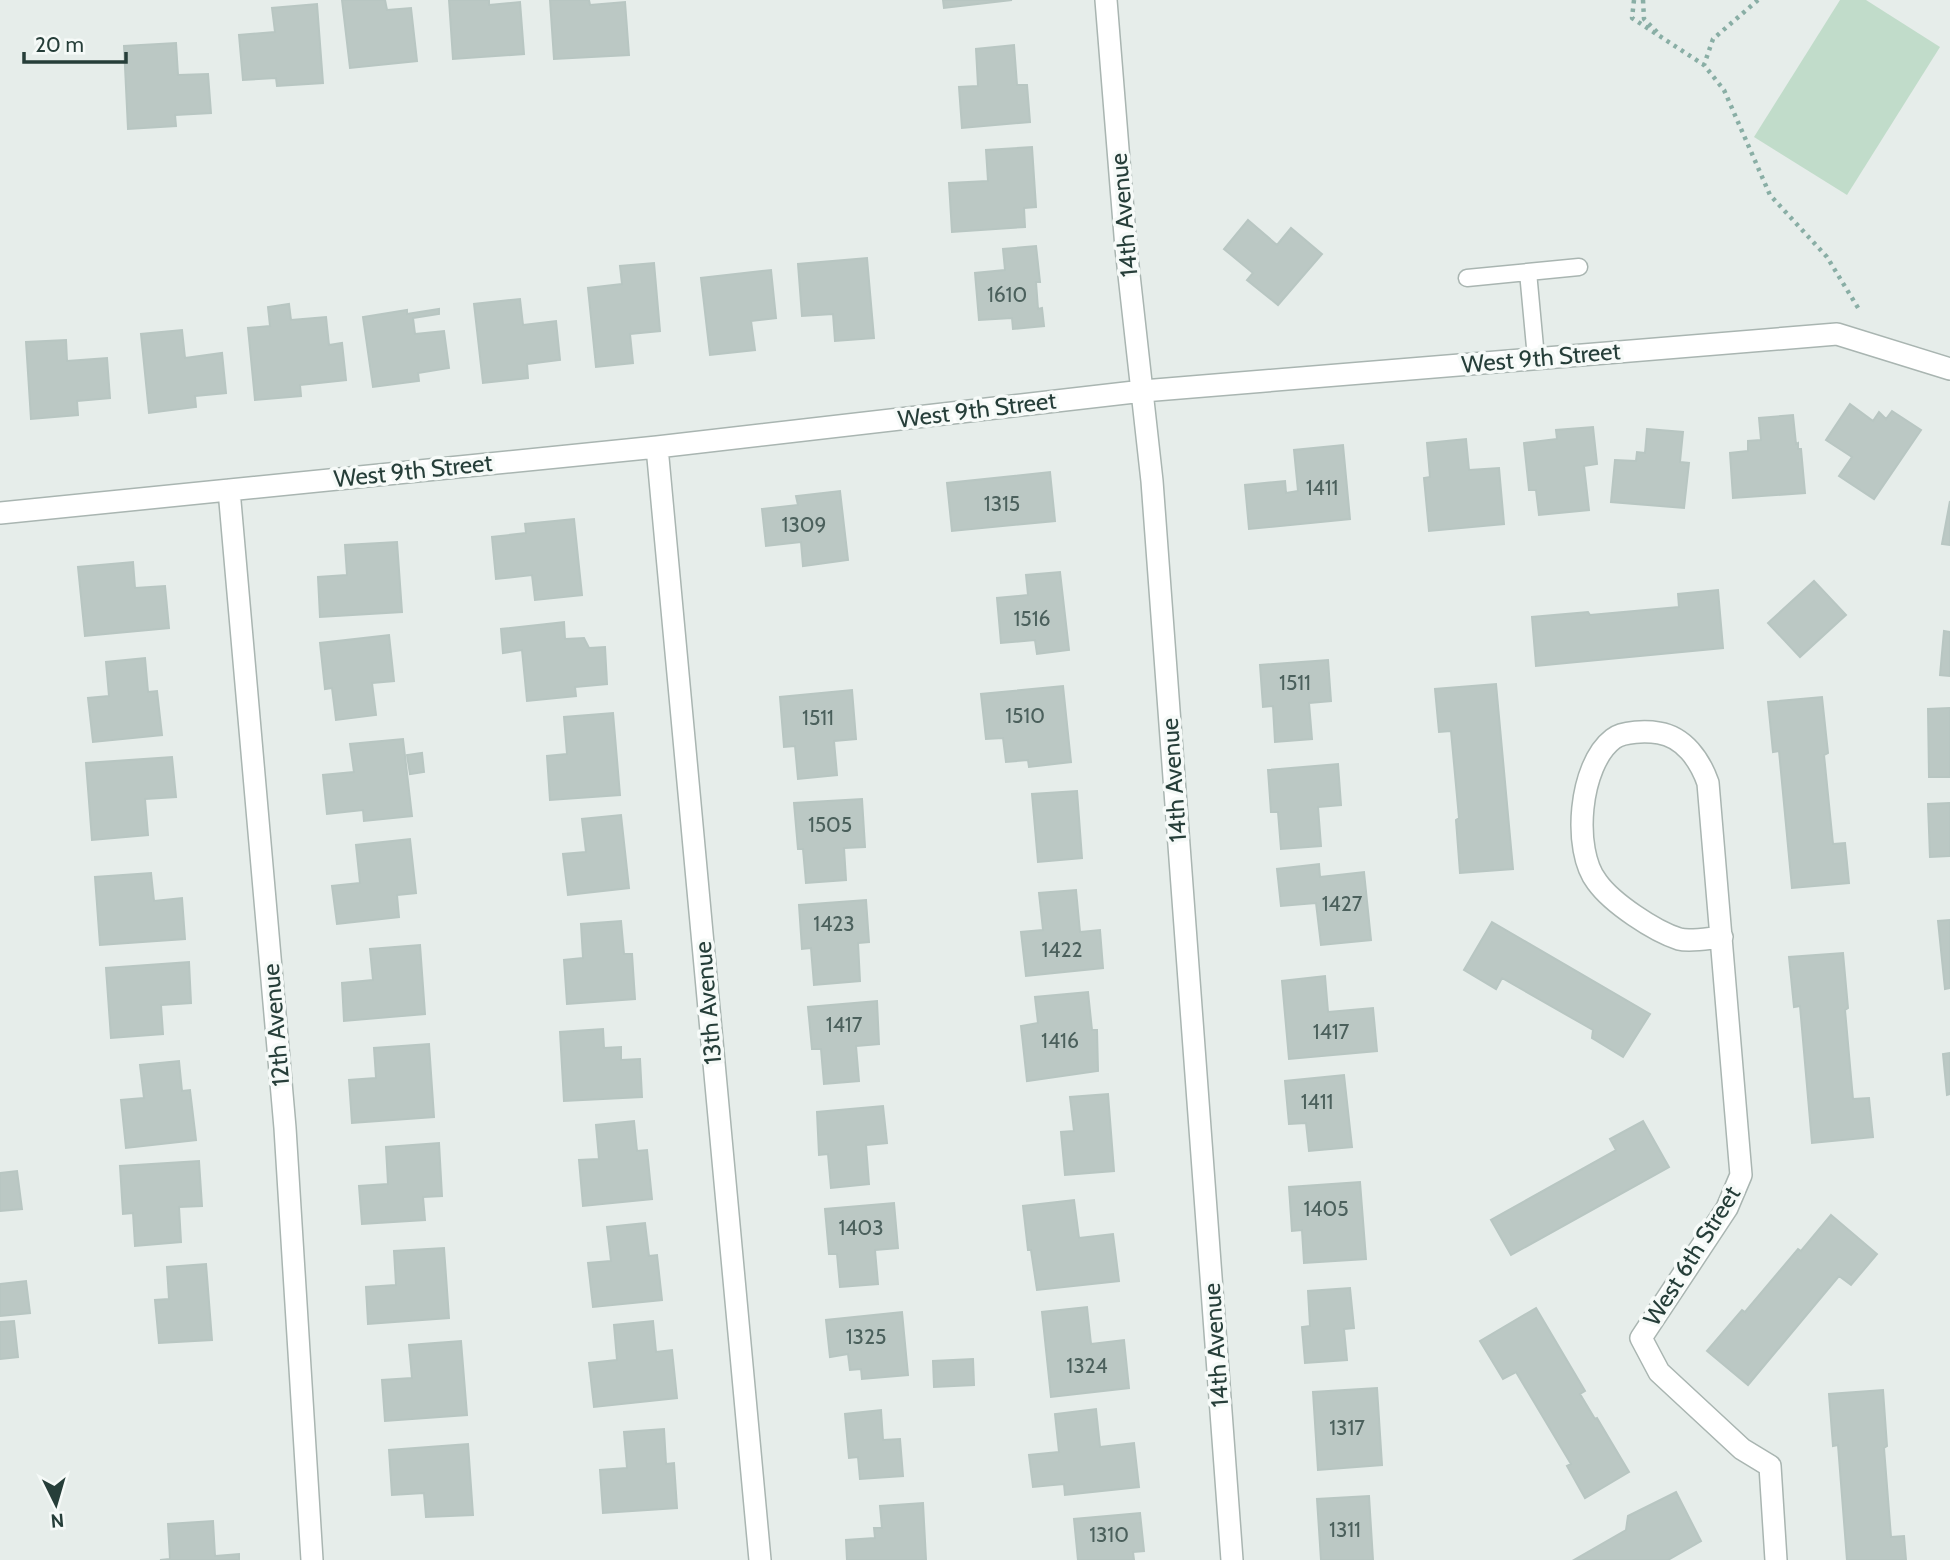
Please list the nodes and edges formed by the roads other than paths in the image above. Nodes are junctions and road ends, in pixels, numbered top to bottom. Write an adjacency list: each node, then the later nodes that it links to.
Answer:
1 (1107, 0): 7 (street, 14th Avenue)
2 (1579, 267): 3 (lane)
3 (1528, 272): 4 (lane); 5 (lane)
4 (1467, 278)
5 (1536, 358): 6 (street, West 9th Street); 7 (street, West 9th Street)
6 (1950, 369)
7 (1143, 391): 8 (street, West 9th Street); 14 (street, 14th Avenue)
8 (657, 447): 9 (street, West 9th Street); 13 (street, 13th Avenue)
9 (229, 490): 10 (street, West 9th Street); 12 (street, 12th Avenue)
10 (0, 513)
11 (1722, 937): 11 (street, West 6th Street); 15 (street, West 6th Street)
12 (312, 1560)
13 (760, 1560)
14 (1232, 1560)
15 (1776, 1560)

